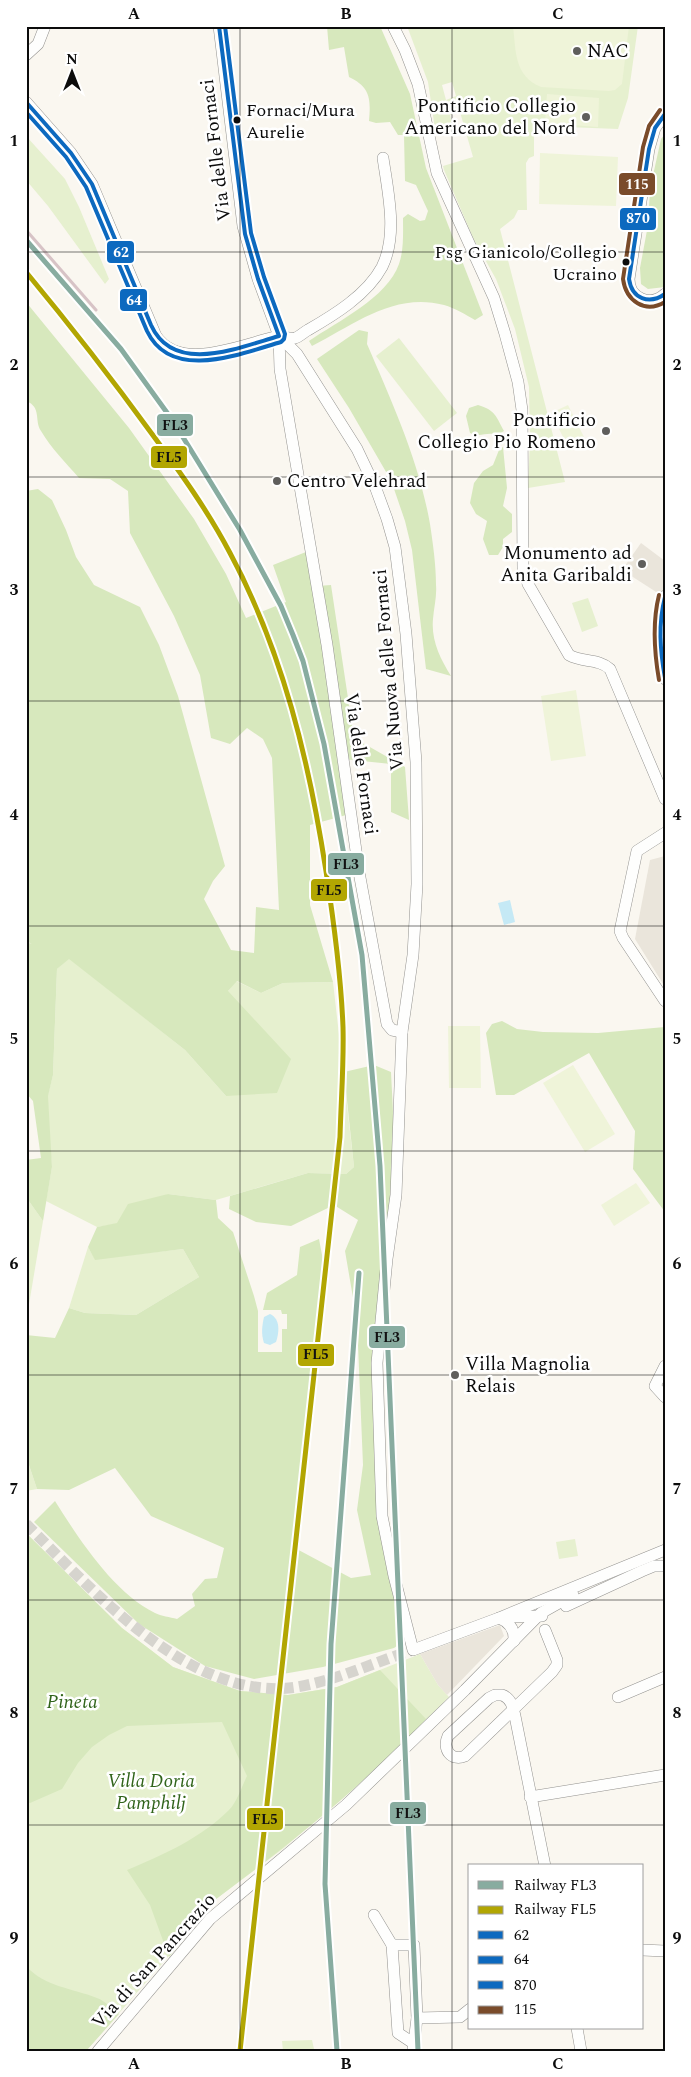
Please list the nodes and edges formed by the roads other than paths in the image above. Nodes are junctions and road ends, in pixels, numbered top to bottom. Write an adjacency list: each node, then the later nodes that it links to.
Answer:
1 (45, 26): 4 (street)
2 (219, 26): 9 (street, Via delle Fornaci)
3 (393, 26): 12 (street)
4 (26, 55)
5 (26, 102): 9 (street)
6 (665, 114): 8 (street)
7 (383, 158): 9 (street)
8 (665, 294)
9 (279, 336): 15 (street, Via delle Fornaci); 15 (street, Via Nuova delle Fornaci)
10 (665, 596): 11 (street)
11 (665, 679)
12 (665, 799)
13 (665, 834): 14 (street)
14 (665, 1001)
15 (402, 1032): 22 (street)
16 (665, 1366): 17 (street)
17 (665, 1397)
18 (665, 1550): 19 (street, Via di San Pancrazio)
19 (639, 1560): 21 (street, Via di San Pancrazio); 22 (street, Via di San Pancrazio)
20 (665, 1566): 21 (street, Via di San Pancrazio)
21 (538, 1617): 22 (street, Via di San Pancrazio); 24 (street, Via di San Pancrazio)
22 (498, 1618): 24 (street)
23 (545, 1630): 27 (street)
24 (514, 1642): 28 (street, Via di San Pancrazio)
25 (665, 1678): 26 (street)
26 (618, 1697)
27 (514, 1710): 29 (street); 29 (street); 31 (street)
28 (438, 1716): 29 (street); 41 (street, Via di San Pancrazio)
29 (454, 1730)
30 (665, 1775): 31 (street)
31 (530, 1797): 32 (street)
32 (544, 1864)
33 (374, 1915): 34 (street)
34 (392, 1945): 38 (street); 40 (street)
35 (644, 1950): 36 (street)
36 (665, 1951)
37 (468, 2011): 38 (street)
38 (417, 2018): 40 (street)
39 (577, 2030): 42 (street)
40 (413, 2047)
41 (98, 2051)
42 (581, 2051)

